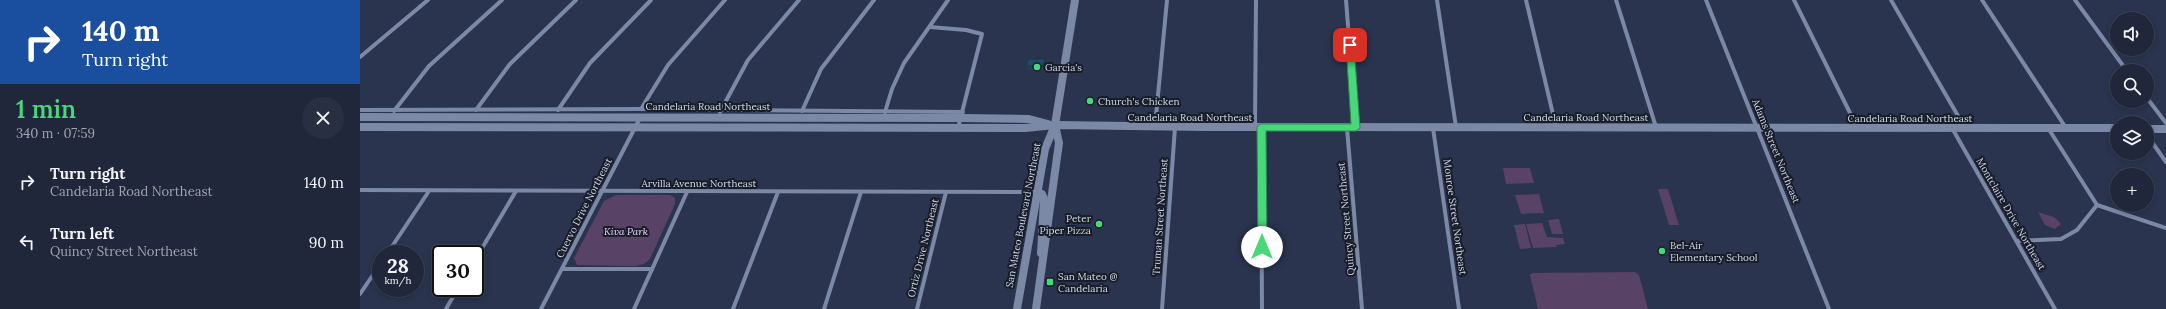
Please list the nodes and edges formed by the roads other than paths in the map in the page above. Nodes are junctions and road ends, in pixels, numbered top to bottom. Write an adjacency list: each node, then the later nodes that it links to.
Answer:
1 (428, 0): 22 (street)
2 (502, 0): 32 (street)
3 (576, 0): 26 (street)
4 (651, 0): 27 (street)
5 (725, 0): 30 (street, Cuervo Drive Northeast)
6 (799, 0): 31 (street)
7 (874, 0): 28 (street)
8 (948, 0): 21 (street)
9 (1075, 0): 36 (main road, San Mateo Boulevard Northeast)
10 (1167, 0): 41 (street)
11 (1256, 0): 43 (street)
12 (1346, 0): 49 (street)
13 (1436, 0): 44 (street)
14 (1526, 0): 45 (street)
15 (1616, 0): 46 (street)
16 (1706, 0): 51 (street, Adams Street Northeast)
17 (1794, 0): 52 (street)
18 (1891, 0): 54 (street)
19 (1982, 0): 56 (street)
20 (2075, 0): 23 (street)
21 (930, 27): 29 (street); 33 (street)
22 (360, 57)
23 (2122, 64)
24 (2154, 107): 35 (street)
25 (360, 110): 32 (street)
26 (476, 110): 27 (street); 32 (street)
27 (558, 110): 30 (street)
28 (802, 111): 29 (street); 31 (street)
29 (885, 112): 33 (street)
30 (641, 113): 31 (main road, Candelaria Road Northeast); 32 (main road, Candelaria Road Northeast); 38 (street, Cuervo Drive Northeast)
31 (720, 113): 33 (main road, Candelaria Road Northeast); 39 (street)
32 (392, 114): 34 (main road, Candelaria Road Northeast); 37 (street)
33 (962, 115): 36 (main road, Candelaria Road Northeast); 47 (street)
34 (360, 117)
35 (2166, 123)
36 (1055, 125): 41 (main road, Candelaria Road Northeast); 47 (main road, Candelaria Road Northeast); 70 (main road, San Mateo Boulevard Northeast); 76 (main road, San Mateo Boulevard Northeast)
37 (382, 126): 38 (main road, Candelaria Road Northeast); 40 (main road, Candelaria Road Northeast)
38 (636, 126): 39 (main road, Candelaria Road Northeast); 65 (street, Cuervo Drive Northeast)
39 (714, 126): 47 (main road, Candelaria Road Northeast)
40 (360, 127)
41 (1155, 127): 42 (main road, Candelaria Road Northeast)
42 (1176, 127): 43 (main road, Candelaria Road Northeast); 90 (street, Truman Street Northeast)
43 (1258, 127): 48 (main road, Candelaria Road Northeast); 91 (street)
44 (1456, 127): 45 (main road, Candelaria Road Northeast); 50 (main road, Candelaria Road Northeast)
45 (1556, 127): 46 (main road, Candelaria Road Northeast)
46 (1656, 127): 51 (main road, Candelaria Road Northeast)
47 (958, 128)
48 (1347, 128): 49 (main road, Candelaria Road Northeast); 92 (street, Quincy Street Northeast)
49 (1356, 128): 50 (main road, Candelaria Road Northeast)
50 (1433, 128): 93 (street, Monroe Street Northeast)
51 (1757, 128): 52 (main road, Candelaria Road Northeast); 94 (street, Adams Street Northeast)
52 (1857, 128): 53 (main road, Candelaria Road Northeast)
53 (1952, 128): 54 (main road, Candelaria Road Northeast); 73 (street, Montclaire Drive Northeast)
54 (1965, 128): 55 (main road, Candelaria Road Northeast)
55 (2048, 128): 56 (main road, Candelaria Road Northeast); 71 (street)
56 (2066, 128): 57 (main road, Candelaria Road Northeast)
57 (2110, 128)
58 (2154, 128): 59 (main road)
59 (2166, 129)
60 (2154, 145): 61 (street)
61 (2166, 162)
62 (360, 190): 63 (street, Arvilla Avenue Northeast)
63 (429, 191): 64 (street, Arvilla Avenue Northeast); 74 (street)
64 (516, 191): 65 (street, Arvilla Avenue Northeast); 75 (street)
65 (602, 192): 66 (street, Arvilla Avenue Northeast); 77 (street, Cuervo Drive Northeast)
66 (687, 192): 67 (street, Arvilla Avenue Northeast); 78 (street)
67 (778, 192): 68 (street, Arvilla Avenue Northeast); 85 (street)
68 (862, 192): 69 (street, Arvilla Avenue Northeast); 86 (street)
69 (946, 192): 70 (street, Arvilla Avenue Northeast); 87 (street, Ortiz Drive Northeast)
70 (1037, 192): 76 (main road); 88 (main road, San Mateo Boulevard Northeast)
71 (2097, 205): 72 (street); 73 (street)
72 (2166, 228)
73 (2017, 241): 95 (street, Montclaire Drive Northeast)
74 (393, 245)
75 (484, 245)
76 (1043, 262): 89 (main road, San Mateo Boulevard Northeast)
77 (562, 269): 78 (street); 83 (street, Cuervo Drive Northeast)
78 (652, 269): 84 (street)
79 (372, 276): 80 (street)
80 (360, 294)
81 (453, 297): 82 (street)
82 (446, 309)
83 (541, 309)
84 (634, 309)
85 (733, 309)
86 (824, 309)
87 (917, 309)
88 (1017, 309)
89 (1036, 309)
90 (1162, 309)
91 (1262, 309)
92 (1362, 309)
93 (1459, 309)
94 (1829, 309)
95 (2055, 309)

